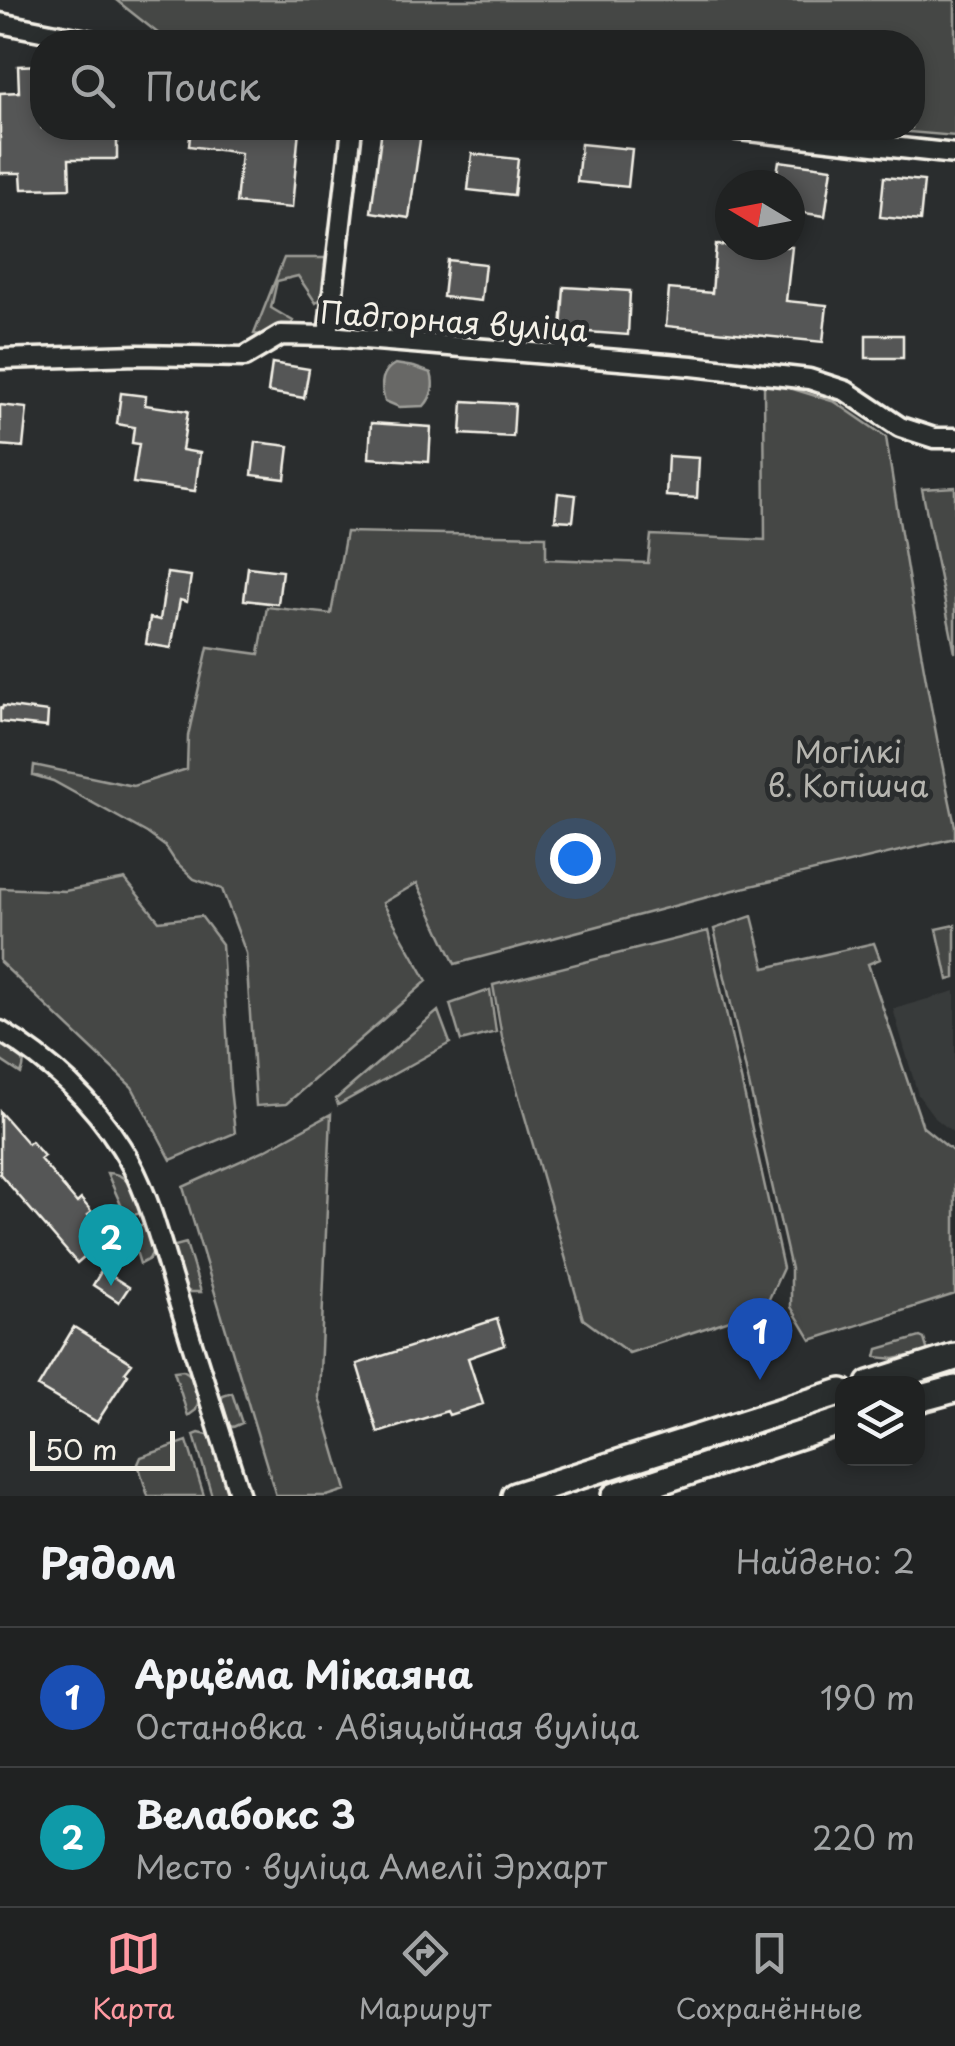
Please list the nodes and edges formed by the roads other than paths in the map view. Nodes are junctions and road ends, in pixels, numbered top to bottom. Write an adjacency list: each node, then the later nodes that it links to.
1 (0, 23): 2 (street)
2 (36, 30)
3 (351, 140): 6 (street)
4 (829, 140): 5 (street)
5 (955, 154)
6 (328, 336): 7 (street, Падгорная вуліца); 8 (street, Падгорная вуліца)
7 (0, 359)
8 (955, 438)
9 (0, 1030): 16 (street)
10 (955, 1357): 11 (main road)
11 (895, 1376)
12 (955, 1389): 14 (main road)
13 (835, 1394): 17 (main road)
14 (925, 1398)
15 (835, 1423): 18 (main road)
16 (240, 1496)
17 (515, 1496)
18 (615, 1496)

